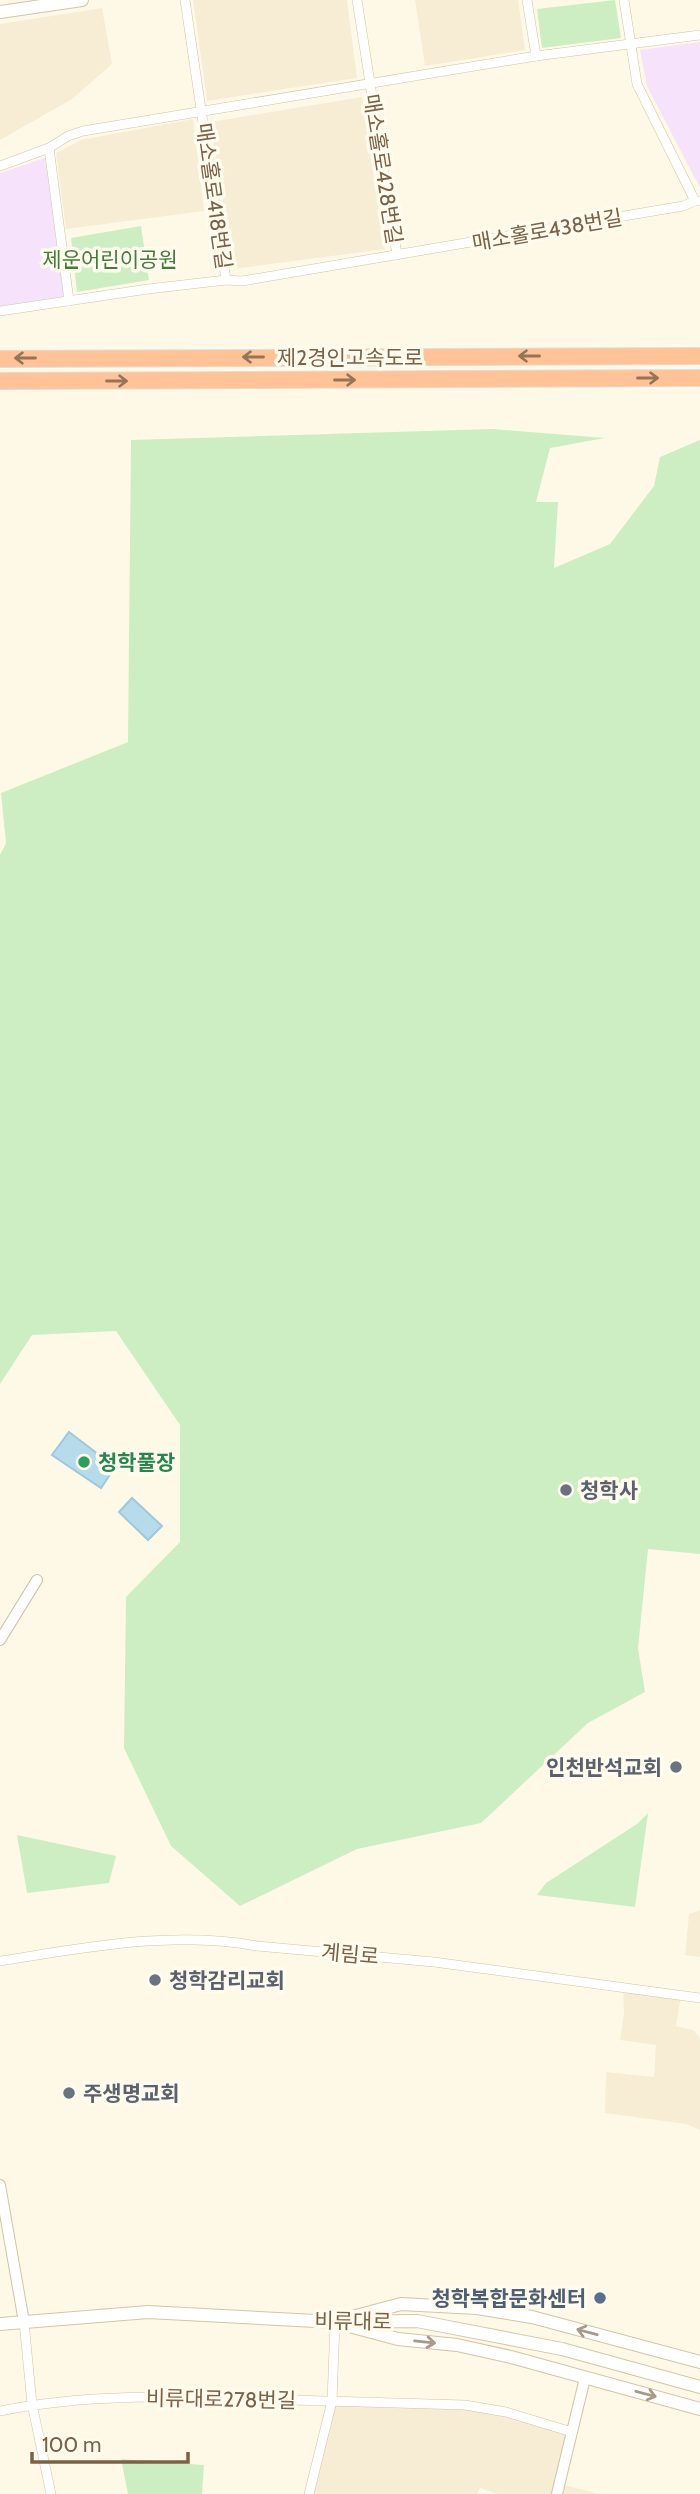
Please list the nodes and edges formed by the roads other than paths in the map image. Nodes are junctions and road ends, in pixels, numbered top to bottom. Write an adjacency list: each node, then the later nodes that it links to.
1 (82, 0): 6 (main road)
2 (185, 0): 11 (street, 매소홀로418번길)
3 (357, 0): 10 (street, 매소홀로428번길)
4 (527, 0): 9 (street)
5 (624, 0): 8 (street)
6 (0, 12)
7 (700, 35): 8 (street, 매소홀로428번길)
8 (631, 44): 9 (street, 매소홀로428번길); 14 (street)
9 (536, 56): 10 (street, 매소홀로428번길)
10 (370, 83): 11 (street); 15 (street, 매소홀로428번길)
11 (201, 111): 12 (street, 매소홀로418번길); 16 (street, 매소홀로418번길)
12 (49, 148): 13 (street, 매소홀로418번길); 17 (street)
13 (0, 166)
14 (698, 201): 15 (street, 매소홀로438번길)
15 (397, 256): 16 (street, 매소홀로438번길)
16 (226, 280): 17 (street, 매소홀로438번길)
17 (69, 301): 18 (street, 매소홀로438번길)
18 (0, 310)
19 (700, 356): 20 (highway, 제2경인고속도로, one-way to 20)
20 (0, 359)
21 (700, 378): 22 (highway, 제2경인고속도로, one-way to 21)
22 (0, 381)
23 (37, 1580): 24 (street)
24 (0, 1640)
25 (0, 1961): 26 (street, 계림로)
26 (700, 1998)
27 (0, 2185): 28 (street)
28 (24, 2322): 29 (main road, 비류대로); 30 (main road, 비류대로); 35 (street)
29 (335, 2322): 31 (main road, one-way to 29); 32 (main road, one-way to 32); 33 (main road, 비류대로); 34 (street)
30 (0, 2324)
31 (700, 2362)
32 (585, 2378): 36 (main road, one-way to 36); 38 (street)
33 (700, 2387)
34 (332, 2401): 35 (street, 비류대로278번길); 38 (street, 비류대로278번길); 40 (street)
35 (32, 2404): 37 (street, 비류대로278번길); 39 (street)
36 (700, 2409)
37 (0, 2411)
38 (572, 2432): 41 (street)
39 (51, 2494)
40 (309, 2494)
41 (557, 2494)

